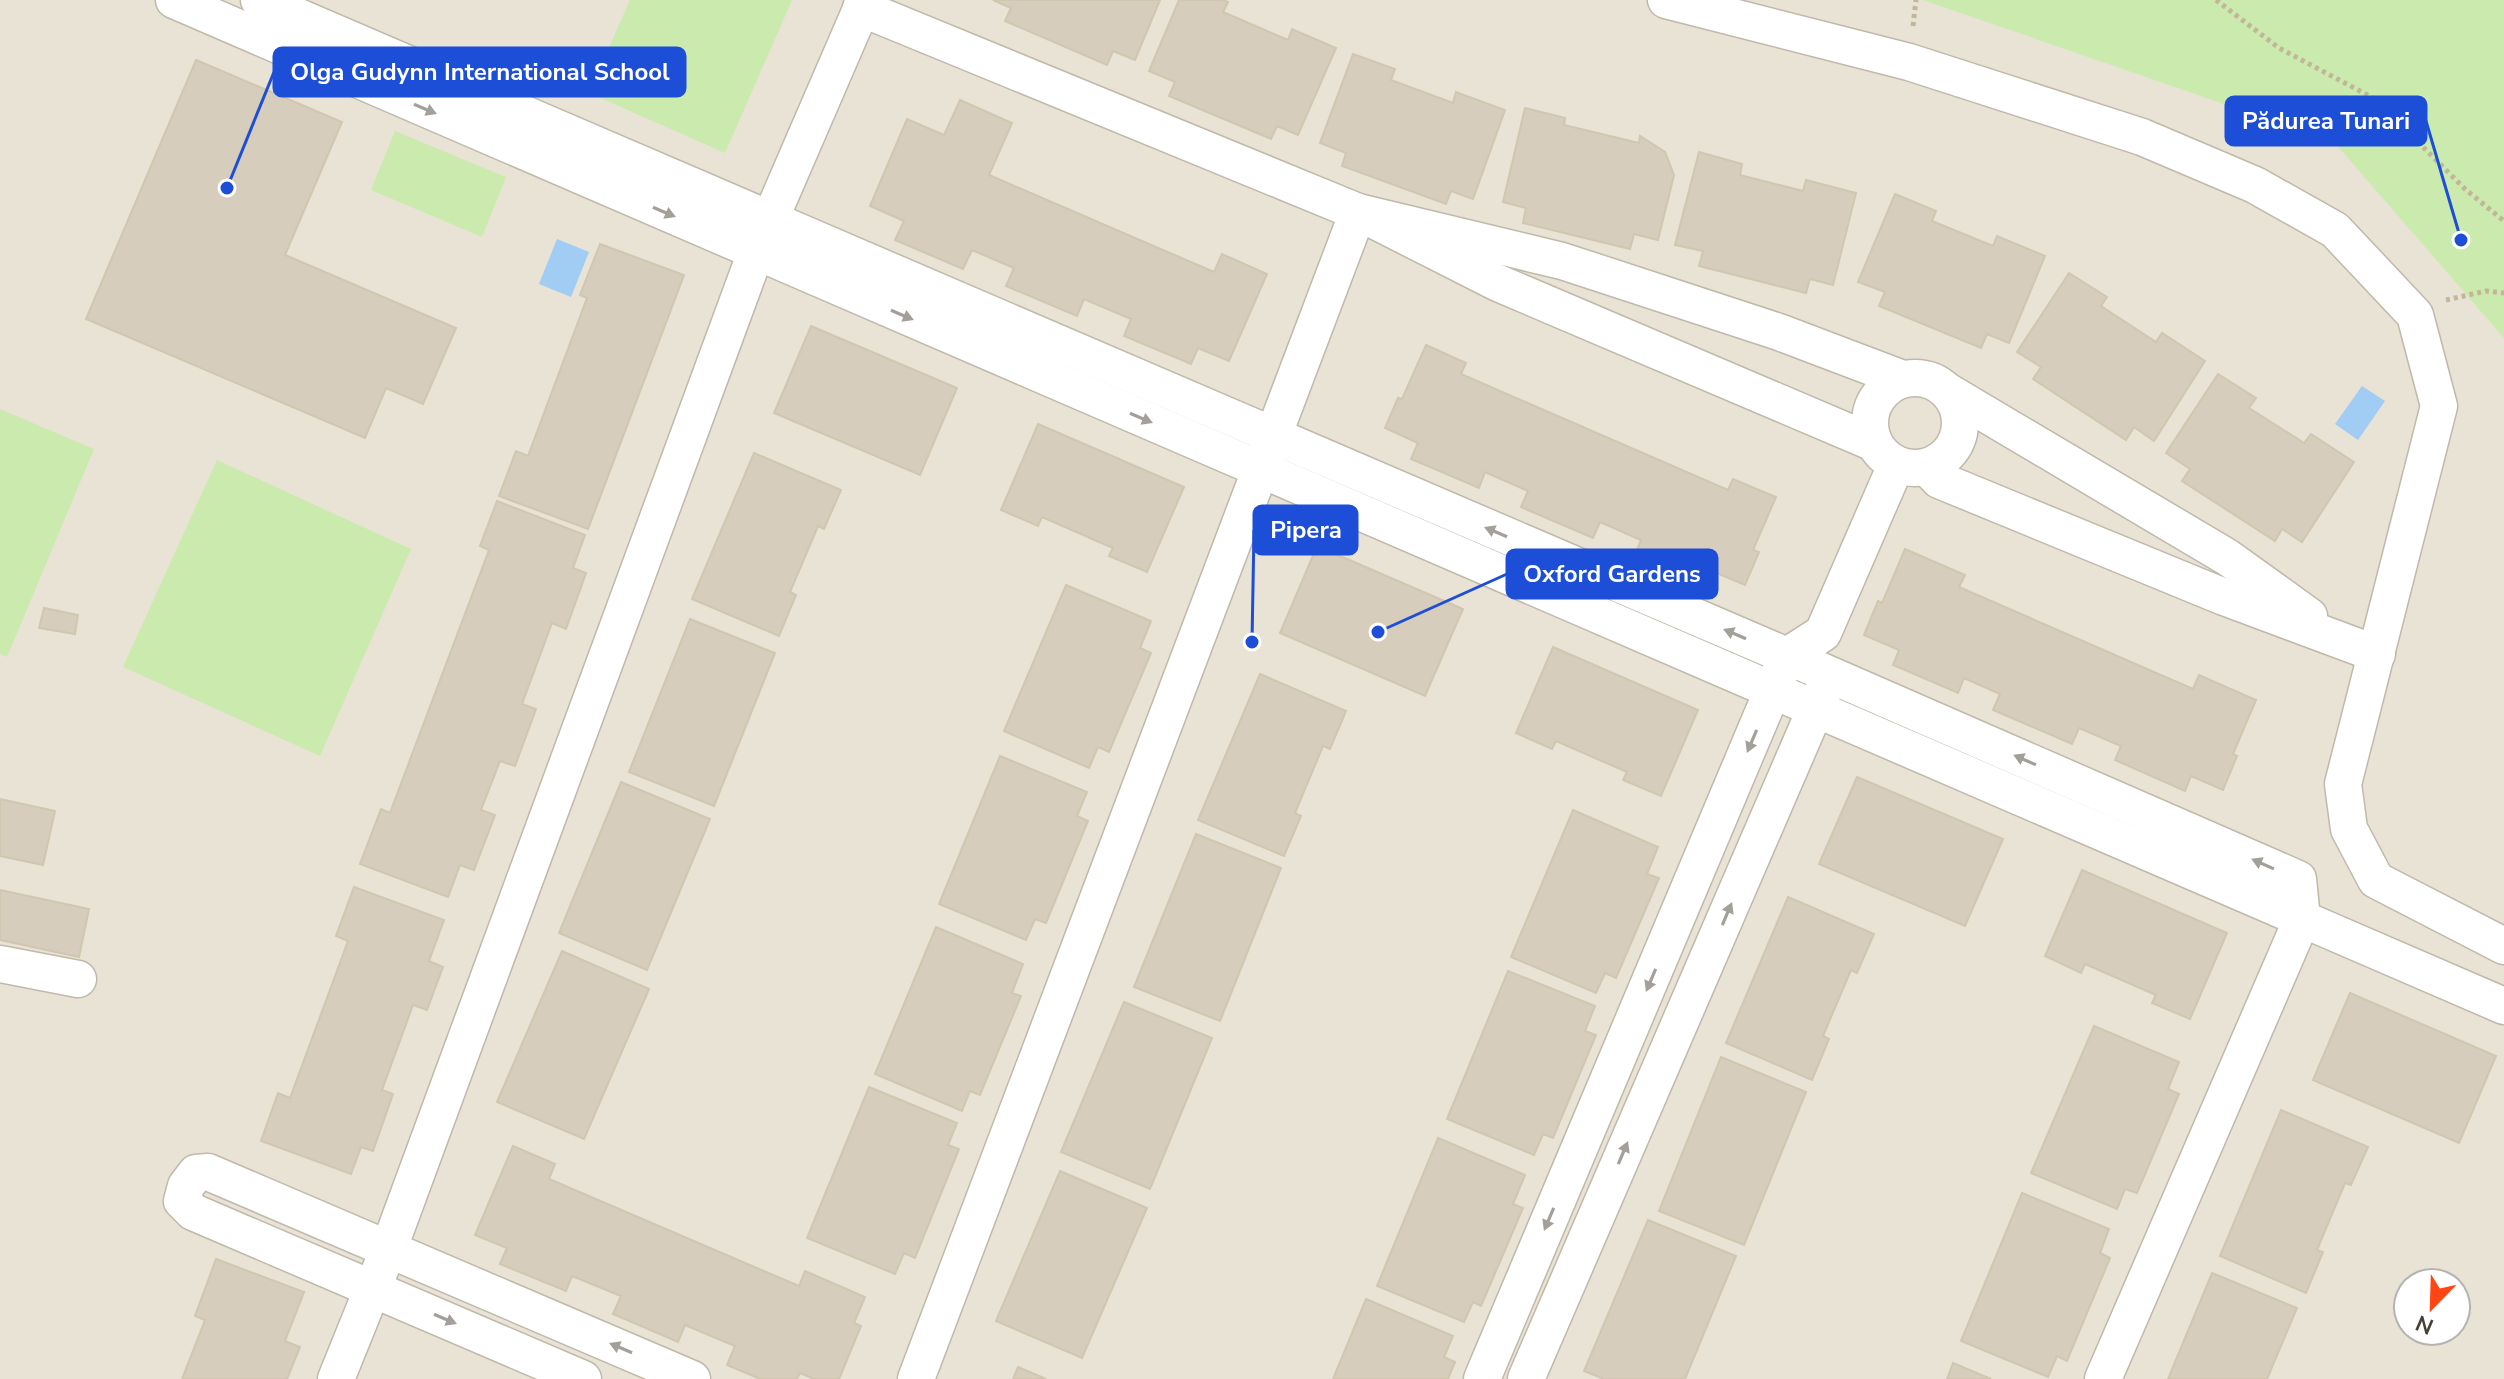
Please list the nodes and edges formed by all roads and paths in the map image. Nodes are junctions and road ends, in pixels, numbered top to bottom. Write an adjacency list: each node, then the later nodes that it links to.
1 (174, 0): 5 (street)
2 (1666, 0): 10 (street)
3 (2216, 0): 7 (path)
4 (863, 4): 6 (street); 8 (street)
5 (255, 11): 8 (street)
6 (1358, 212): 11 (street); 13 (street); 14 (street)
7 (2504, 221)
8 (763, 236): 13 (street); 26 (street)
9 (2504, 293): 10 (path)
10 (2415, 315): 16 (street)
11 (1903, 379): 12 (street); 14 (street)
12 (1947, 391): 14 (street); 16 (street)
13 (1267, 454): 17 (street, one-way to 13); 19 (street); 31 (street)
14 (1899, 458): 15 (street); 16 (street)
15 (1823, 633): 17 (street); 18 (street)
16 (2363, 649): 22 (street)
17 (1787, 656): 18 (street); 19 (street)
18 (1830, 675): 20 (street); 21 (street, one-way to 18)
19 (1773, 692): 20 (street); 32 (street, one-way to 32)
20 (1816, 710): 21 (street); 33 (street, one-way to 20)
21 (2302, 919): 25 (street); 34 (street)
22 (2504, 946)
23 (0, 964): 24 (street)
24 (78, 979)
25 (2504, 1006)
26 (389, 1248): 27 (street); 27 (street); 30 (street, one-way to 26)
27 (373, 1289): 28 (street); 29 (street, one-way to 29)
28 (336, 1379)
29 (583, 1379)
30 (692, 1379)
31 (916, 1379)
32 (1482, 1379)
33 (1526, 1379)
34 (2103, 1379)

